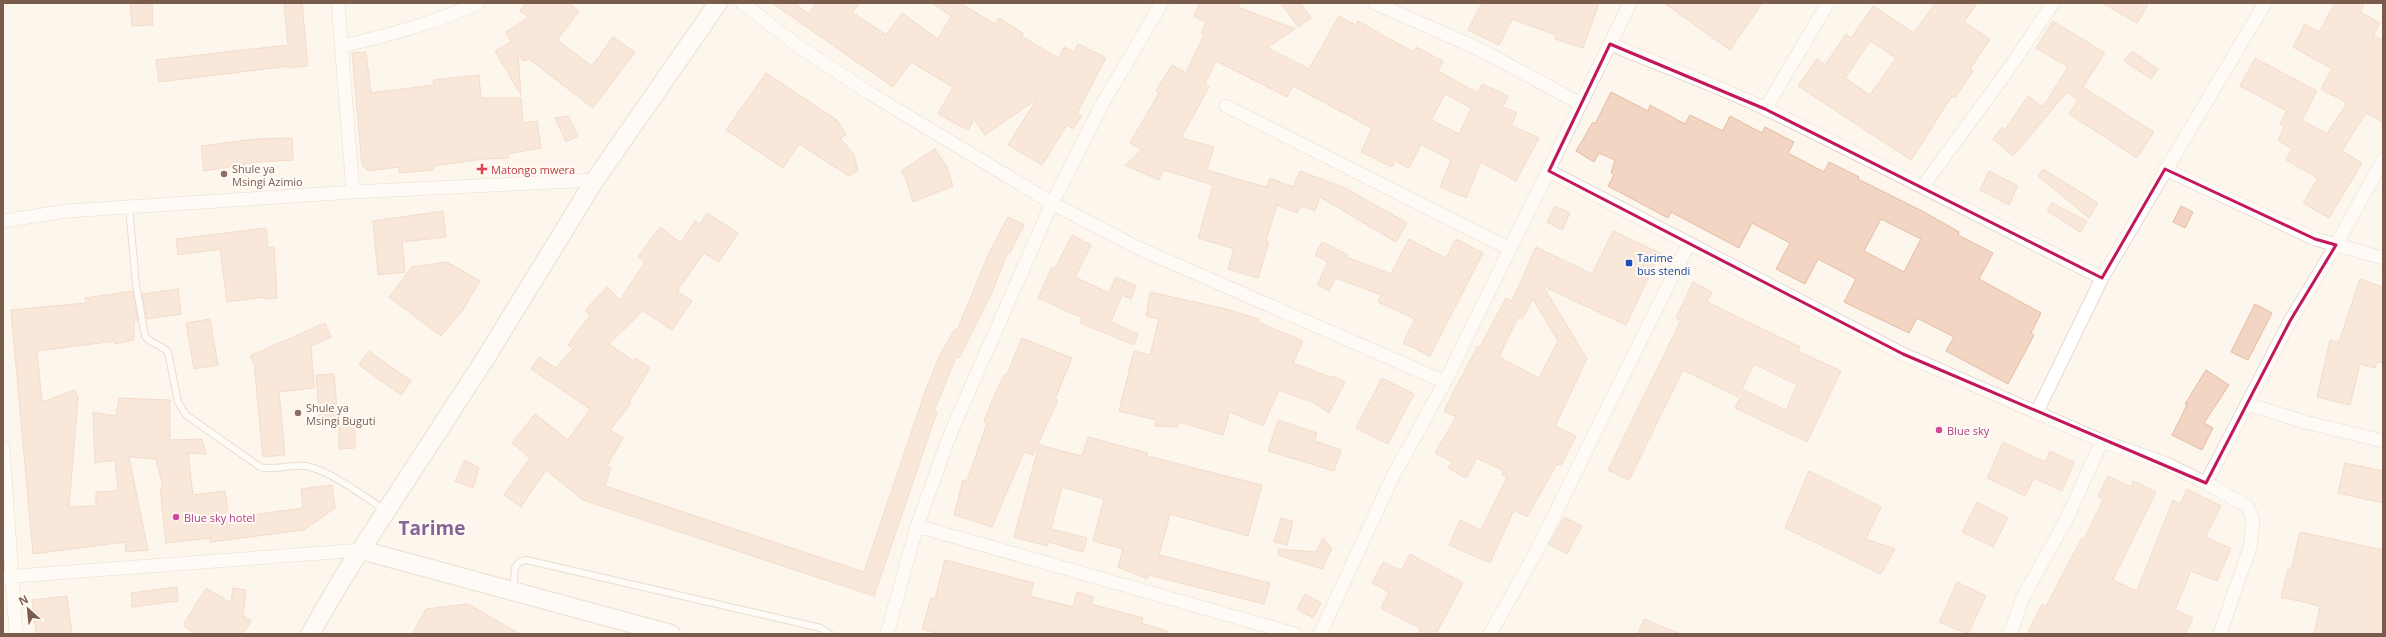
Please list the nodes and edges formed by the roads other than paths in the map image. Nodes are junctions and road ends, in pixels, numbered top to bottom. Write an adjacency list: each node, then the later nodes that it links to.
1 (338, 3): 12 (street)
2 (478, 3): 12 (street)
3 (718, 3): 19 (main road)
4 (742, 3): 22 (street)
5 (1162, 3): 22 (street)
6 (1375, 3): 13 (street)
7 (1630, 3): 11 (street)
8 (1828, 3): 15 (street)
9 (2053, 3): 20 (street)
10 (2265, 3): 17 (street)
11 (1610, 44): 13 (street); 15 (street)
12 (342, 46): 21 (street)
13 (1581, 104): 18 (street)
14 (1226, 106): 27 (street)
15 (1765, 109): 20 (street)
16 (2383, 160): 26 (street)
17 (2165, 170): 26 (street); 29 (street)
18 (1549, 172): 25 (street); 27 (street)
19 (595, 180): 21 (street); 37 (main road)
20 (1923, 186): 29 (street)
21 (353, 192): 23 (street)
22 (1052, 204): 30 (street); 38 (street)
23 (128, 207): 24 (street); 37 (lane)
24 (3, 221)
25 (1689, 243): 32 (street); 49 (street)
26 (2336, 245): 28 (street); 31 (street)
27 (1510, 249): 30 (street)
28 (2383, 258)
29 (2102, 278): 32 (street)
30 (1445, 382): 48 (street)
31 (2247, 404): 34 (street); 36 (street)
32 (2037, 412): 33 (street)
33 (2102, 441): 36 (street); 50 (street)
34 (2383, 441)
35 (3, 449): 40 (street)
36 (2206, 483): 51 (street)
37 (387, 511): 39 (main road)
38 (917, 526): 46 (street); 47 (street)
39 (361, 550): 40 (street); 41 (main road); 43 (main road)
40 (8, 576): 42 (street)
41 (513, 590): 44 (main road); 45 (lane)
42 (16, 634)
43 (310, 634)
44 (671, 634)
45 (830, 634)
46 (887, 634)
47 (1295, 634)
48 (1320, 634)
49 (1490, 634)
50 (2010, 634)
51 (2220, 634)

